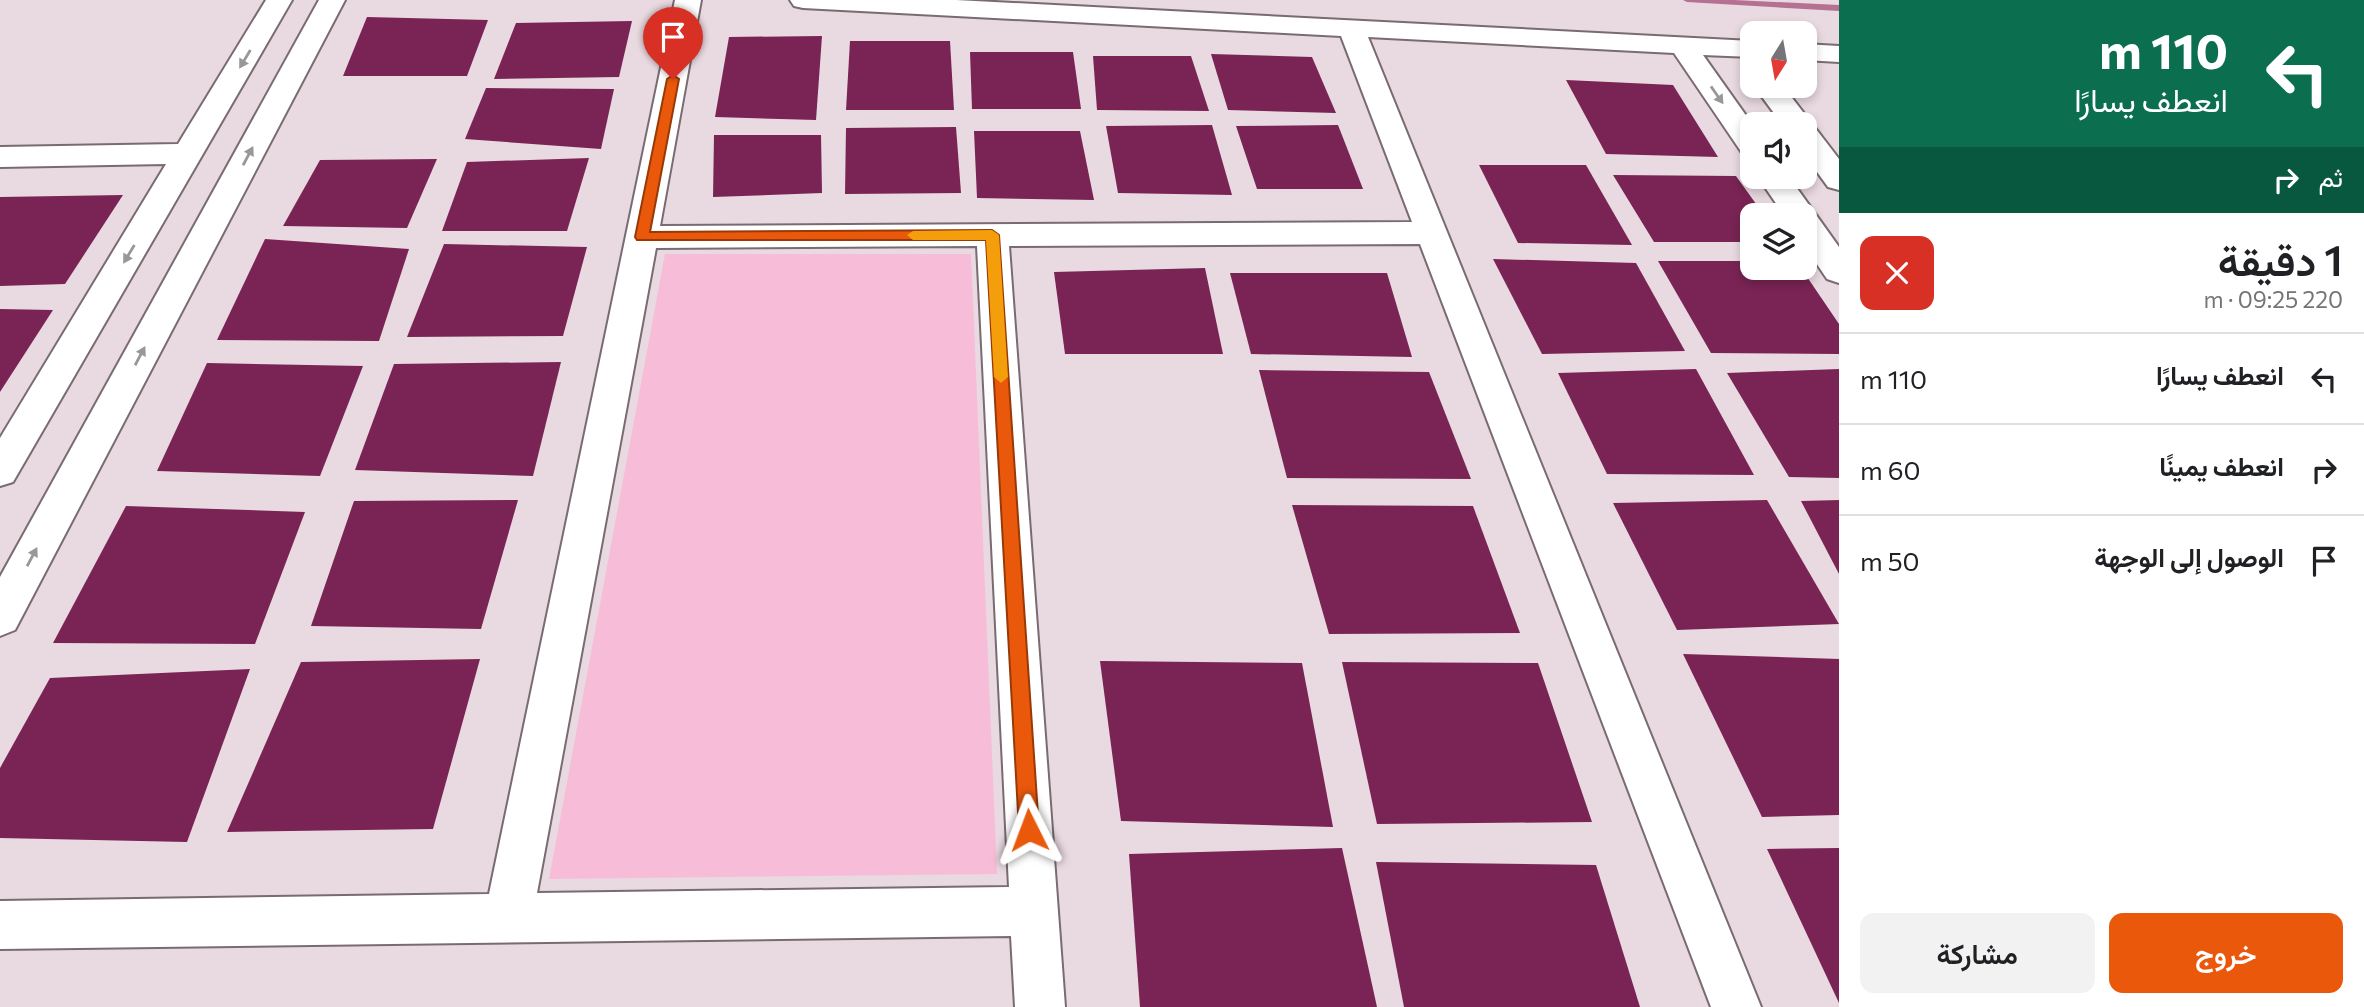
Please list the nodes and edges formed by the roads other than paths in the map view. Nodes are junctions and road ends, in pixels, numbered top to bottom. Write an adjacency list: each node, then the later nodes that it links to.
1 (279, 0): 14 (street, one-way to 14)
2 (332, 0): 23 (street, one-way to 2)
3 (688, 0): 19 (street)
4 (803, 0): 5 (street)
5 (1351, 28): 6 (street); 17 (street)
6 (1682, 45): 7 (street); 12 (street, one-way to 12)
7 (1740, 53)
8 (1817, 53): 9 (street)
9 (1839, 54)
10 (1777, 98): 11 (street)
11 (1788, 112)
12 (1740, 129)
13 (1817, 150): 16 (street)
14 (188, 154): 15 (street); 22 (street, one-way to 22)
15 (0, 157)
16 (1839, 180)
17 (1432, 233): 18 (street); 28 (street)
18 (992, 235): 19 (street); 24 (street)
19 (642, 237): 25 (street)
20 (1817, 240): 21 (street)
21 (1839, 271)
22 (4, 460)
23 (0, 617)
24 (1034, 911): 25 (street); 27 (street)
25 (509, 920): 26 (street)
26 (0, 925)
27 (1040, 1007)
28 (1736, 1007)

